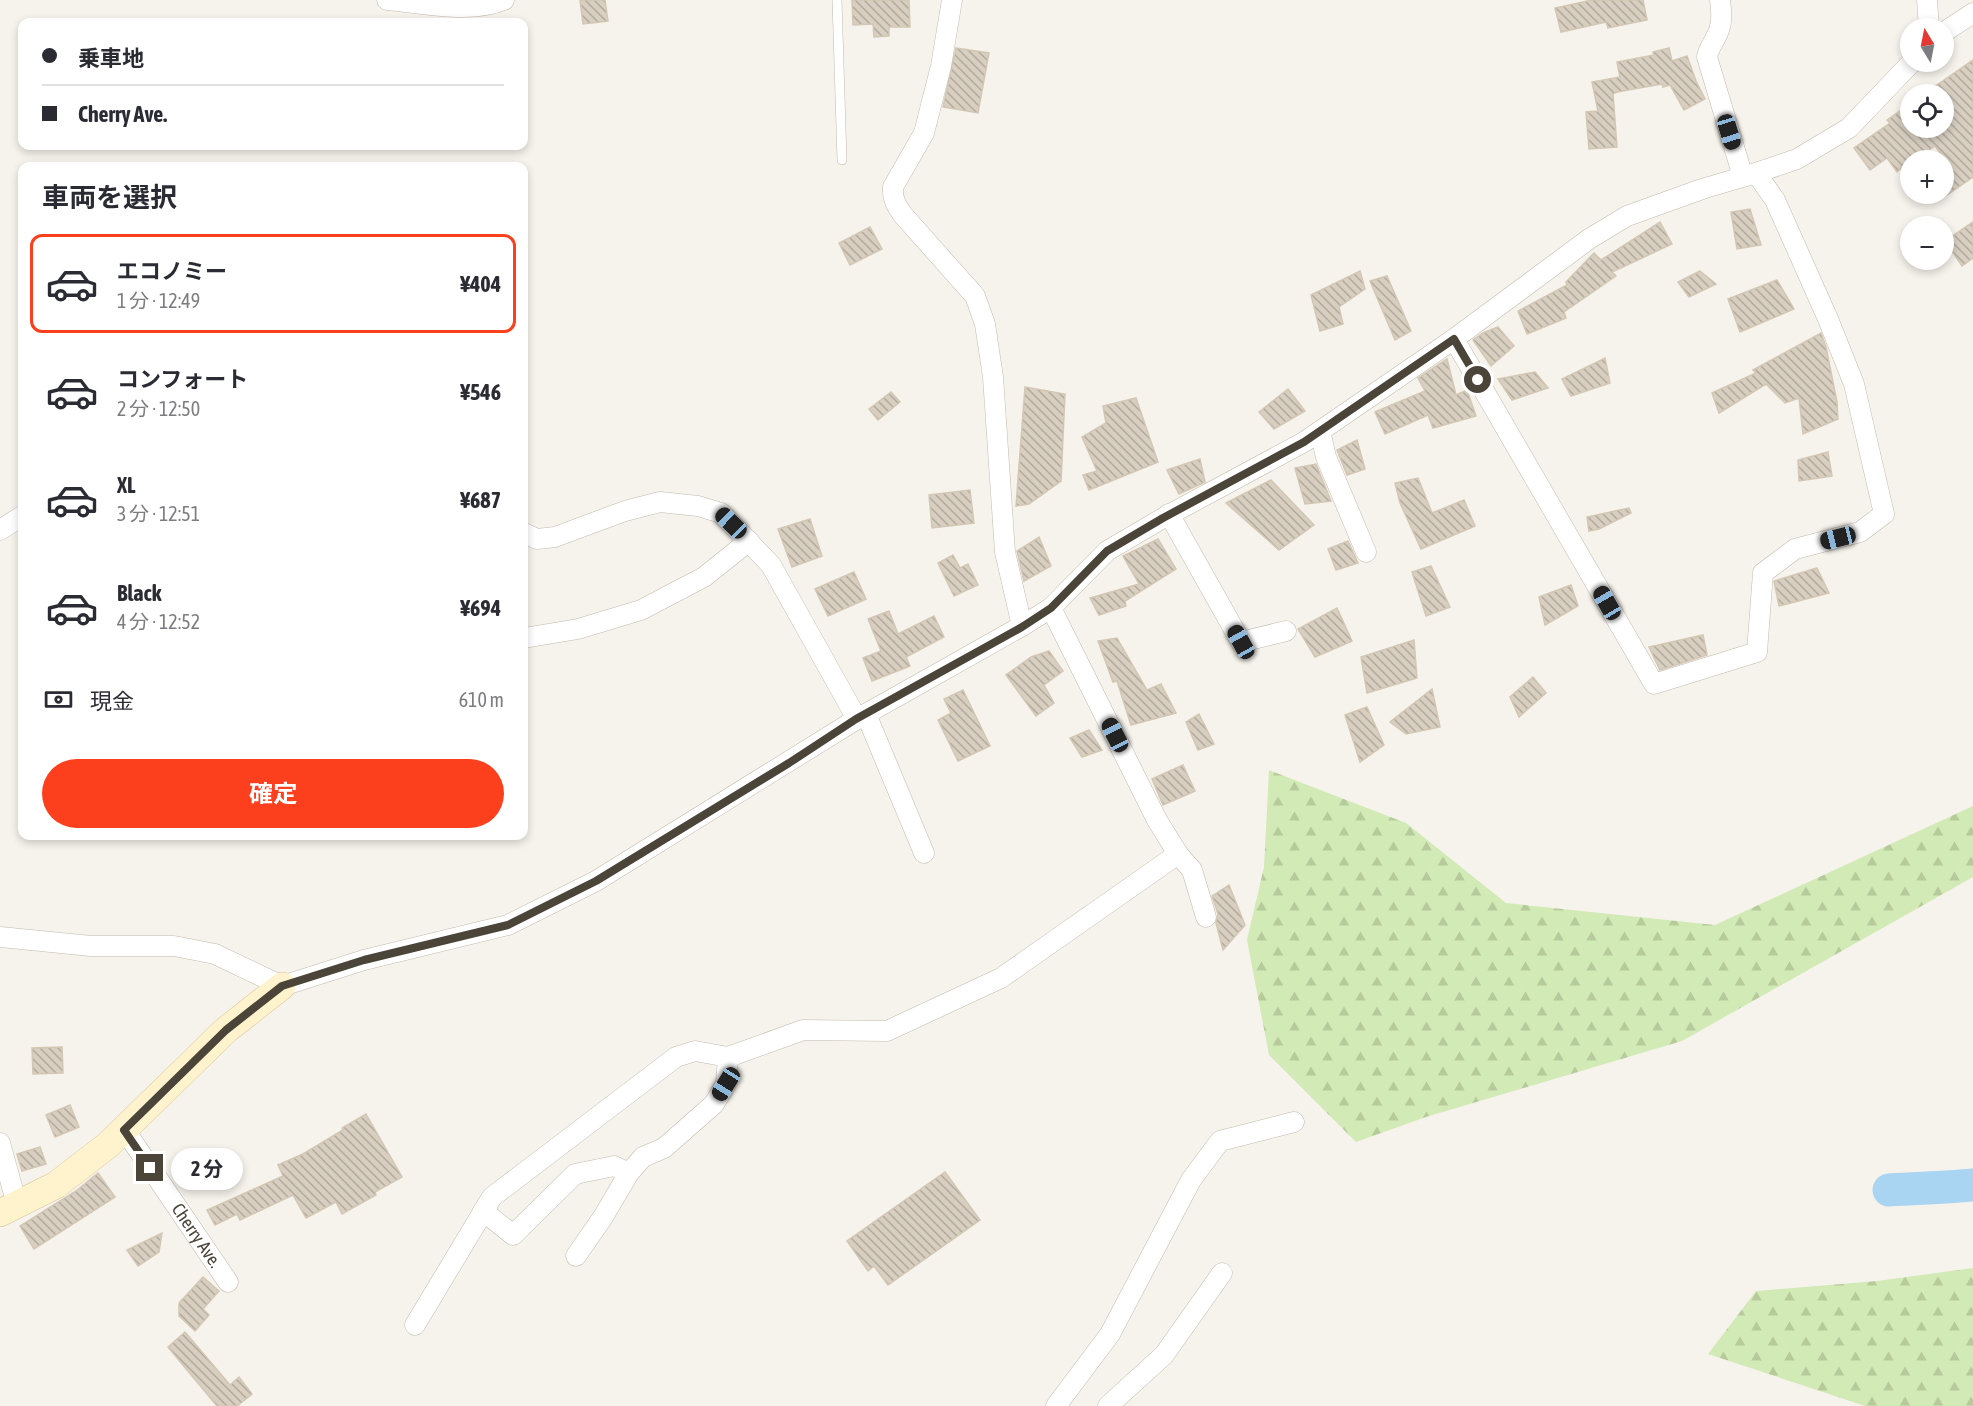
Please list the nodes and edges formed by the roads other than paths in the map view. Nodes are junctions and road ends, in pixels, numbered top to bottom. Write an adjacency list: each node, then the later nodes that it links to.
1 (387, 0): 2 (street)
2 (504, 0)
3 (837, 0): 11 (lane)
4 (952, 0): 22 (street)
5 (1720, 0): 12 (street)
6 (1927, 0): 8 (street)
7 (1973, 13): 9 (street)
8 (1928, 18)
9 (1954, 25)
10 (1902, 72): 12 (street)
11 (842, 160)
12 (1749, 175): 13 (street); 13 (street)
13 (1454, 339): 14 (street)
14 (1320, 431): 15 (street); 20 (street)
15 (1170, 514): 21 (street); 23 (street)
16 (18, 519): 17 (street)
17 (0, 530)
18 (528, 535): 19 (street)
19 (749, 541): 24 (street); 25 (street)
20 (1366, 552)
21 (1051, 608): 22 (street); 27 (street)
22 (1022, 627): 25 (street)
23 (1286, 631)
24 (528, 637)
25 (861, 716): 26 (street); 30 (street)
26 (924, 853)
27 (1178, 854): 28 (street); 31 (street)
28 (1206, 917)
29 (0, 937): 30 (street)
30 (282, 986): 33 (street)
31 (728, 1057): 35 (street); 37 (street)
32 (1294, 1122): 42 (street)
33 (124, 1130): 36 (street); 40 (street, Cherry Ave.)
34 (0, 1143): 36 (street)
35 (629, 1173): 37 (street); 38 (street)
36 (8, 1209)
37 (483, 1211): 41 (street)
38 (576, 1256)
39 (1222, 1273): 43 (street)
40 (228, 1282)
41 (415, 1325)
42 (1056, 1406)
43 (1108, 1406)

